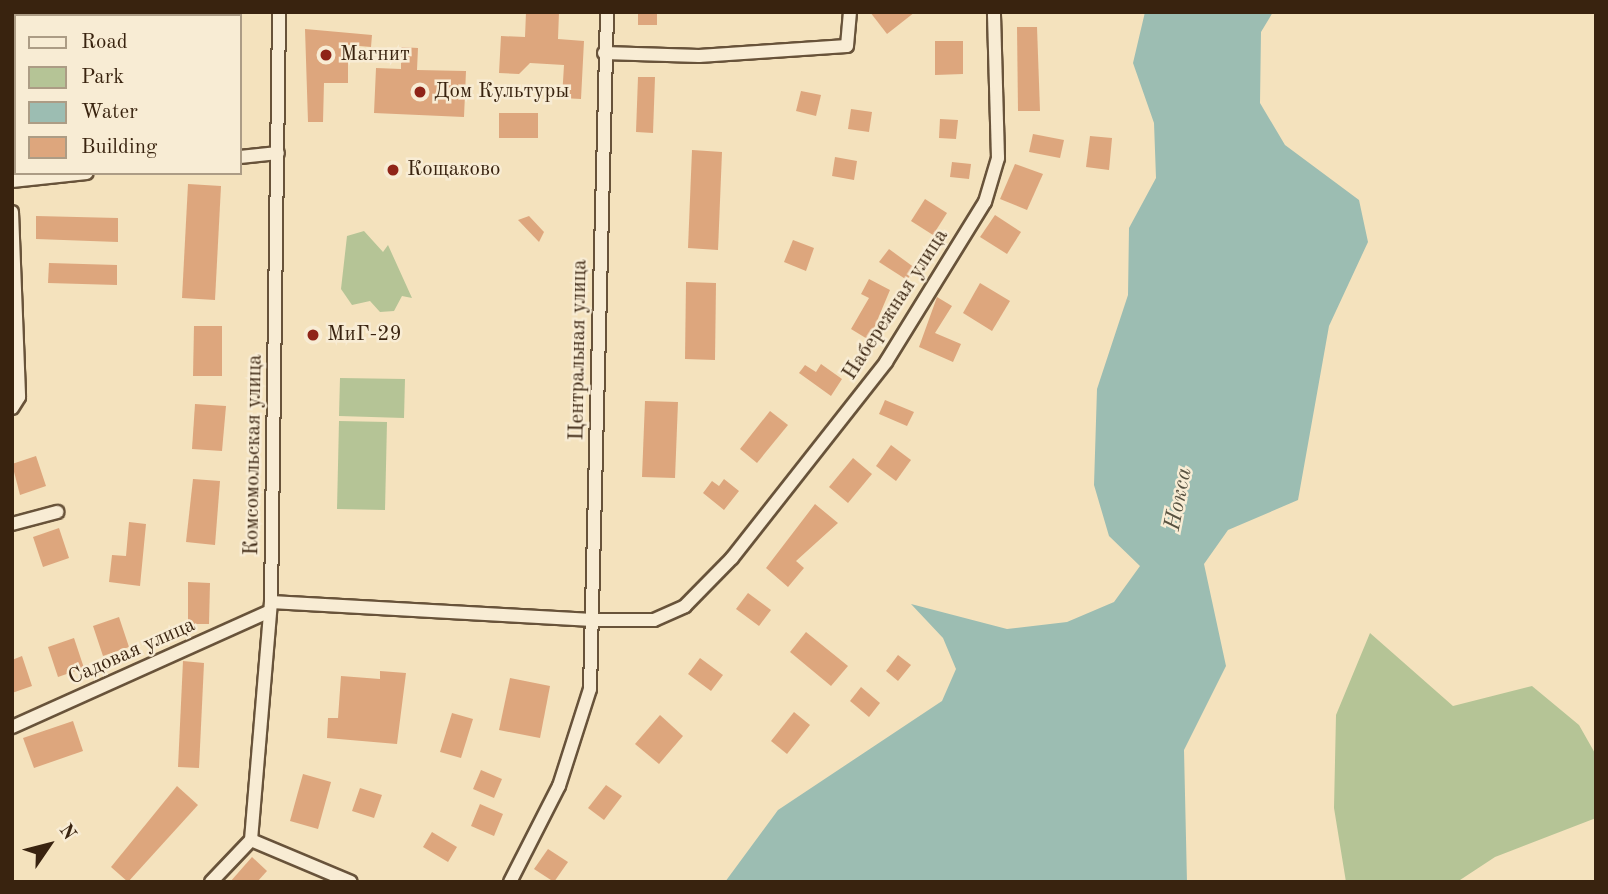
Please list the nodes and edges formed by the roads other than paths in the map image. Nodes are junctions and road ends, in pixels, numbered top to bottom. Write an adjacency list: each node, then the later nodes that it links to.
1 (279, 12): 6 (street, Комсомольская улица)
2 (607, 12): 5 (street, Центральная улица)
3 (850, 12): 5 (street)
4 (994, 12): 15 (street, Набережная улица)
5 (604, 53): 15 (street, Центральная улица)
6 (278, 153): 7 (street); 14 (street, Комсомольская улица)
7 (242, 157)
8 (69, 175): 9 (street)
9 (12, 181)
10 (12, 212): 11 (street)
11 (12, 408)
12 (57, 512): 13 (street)
13 (13, 520)
14 (269, 607): 15 (street); 16 (street, Садовая улица); 17 (street, Комсомольская улица)
15 (592, 620): 20 (street, Центральная улица)
16 (12, 727)
17 (251, 840): 18 (street); 19 (street)
18 (211, 882)
19 (351, 882)
20 (510, 882)

